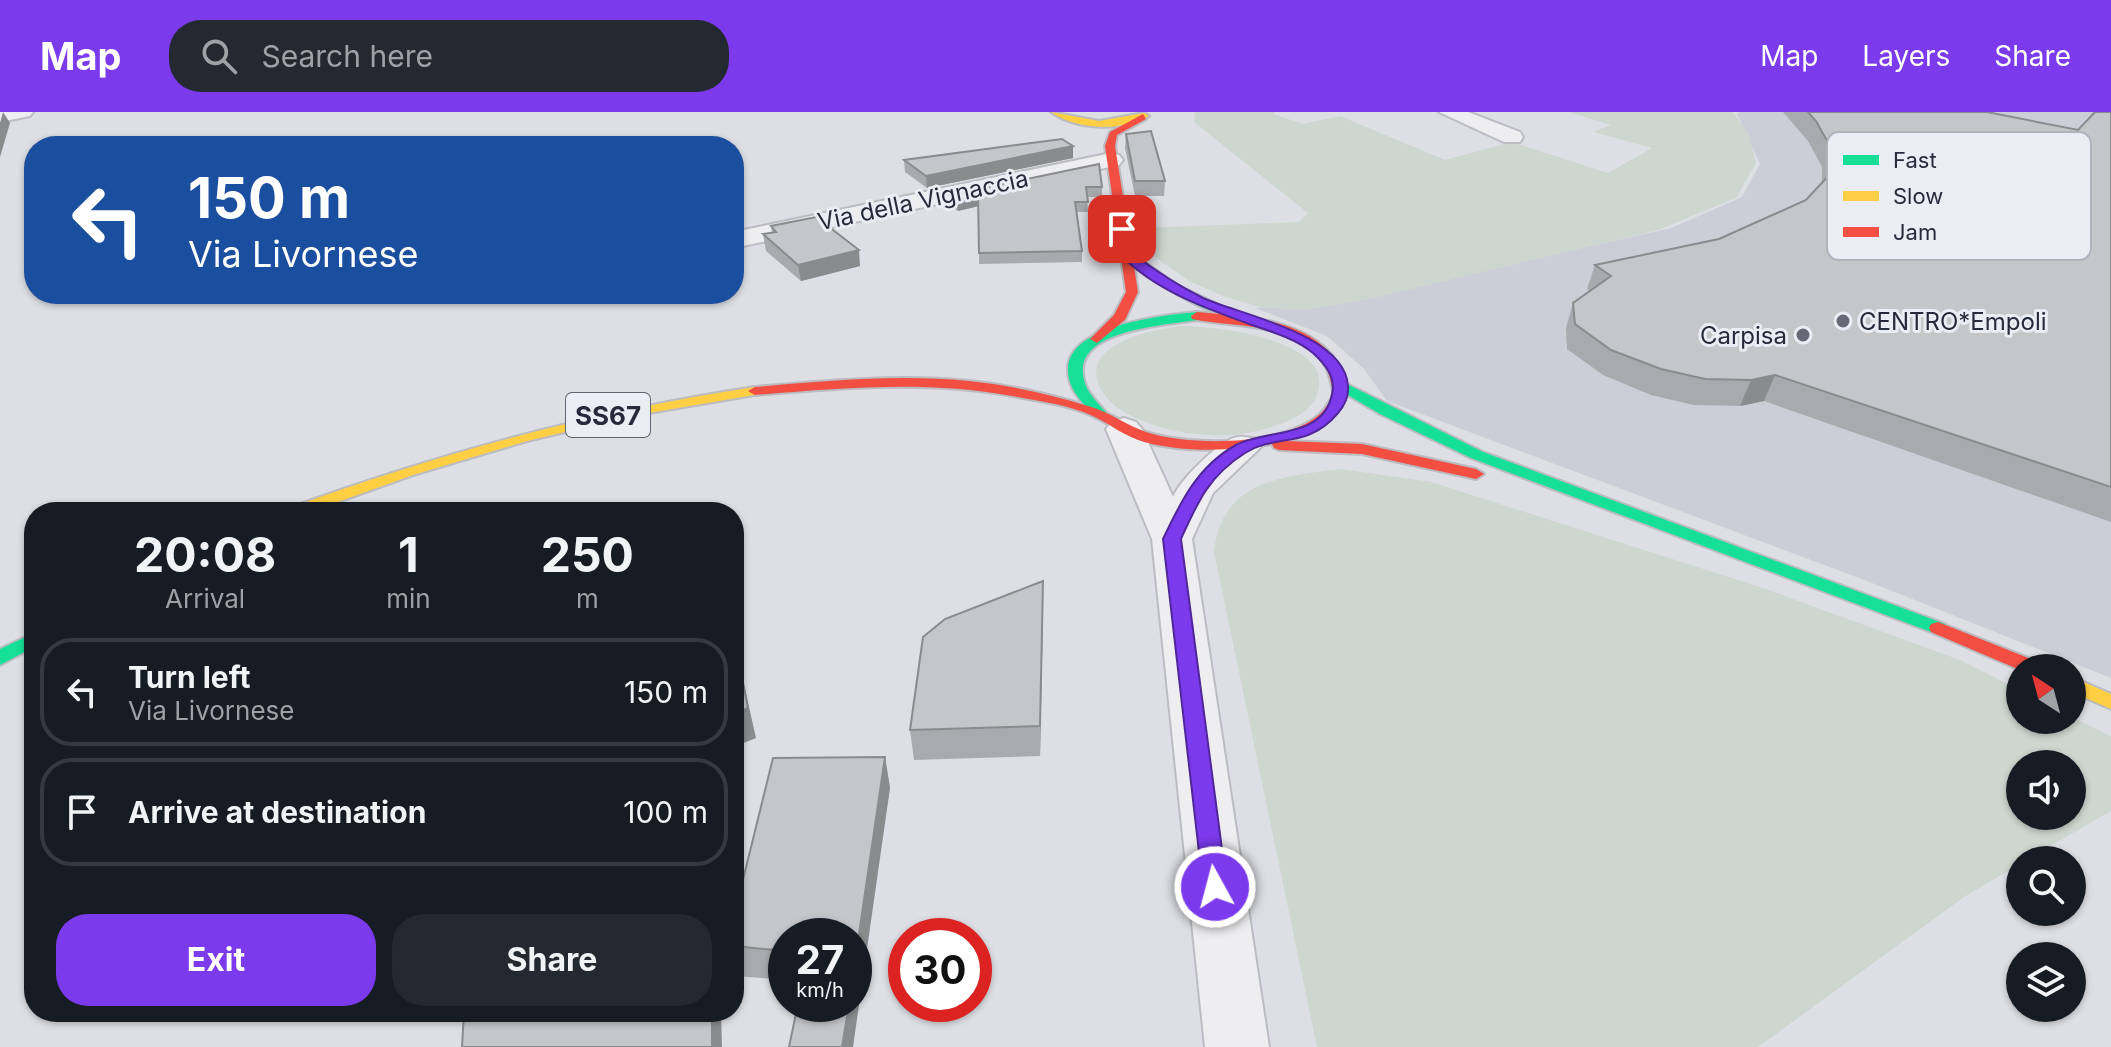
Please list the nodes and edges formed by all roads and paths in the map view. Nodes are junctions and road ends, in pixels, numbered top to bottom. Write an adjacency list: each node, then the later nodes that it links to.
1 (23, 112): 4 (street)
2 (1449, 112): 6 (street)
3 (1148, 114): 5 (main road); 7 (main road)
4 (0, 116)
5 (1063, 116): 7 (main road)
6 (1512, 137)
7 (1110, 153): 8 (street, Via della Vignaccia); 9 (main road)
8 (744, 238)
9 (1126, 254): 10 (main road); 11 (main road)
10 (1257, 324): 11 (main road); 15 (main road)
11 (1089, 346): 12 (main road); 16 (main road)
12 (1055, 357)
13 (996, 369): 14 (main road, SS67)
14 (933, 380): 16 (main road, SS67); 18 (main road, SS67)
15 (1341, 385): 17 (main road, SS67); 19 (main road)
16 (1110, 421): 17 (main road, SS67); 20 (street)
17 (1252, 446): 19 (main road); 20 (street, SS67)
18 (323, 502)
19 (1637, 515): 22 (main road)
20 (1172, 539): 26 (street)
21 (24, 645): 23 (main road)
22 (2006, 656)
23 (0, 658)
24 (2086, 690): 25 (main road)
25 (2111, 702)
26 (1237, 1047)

